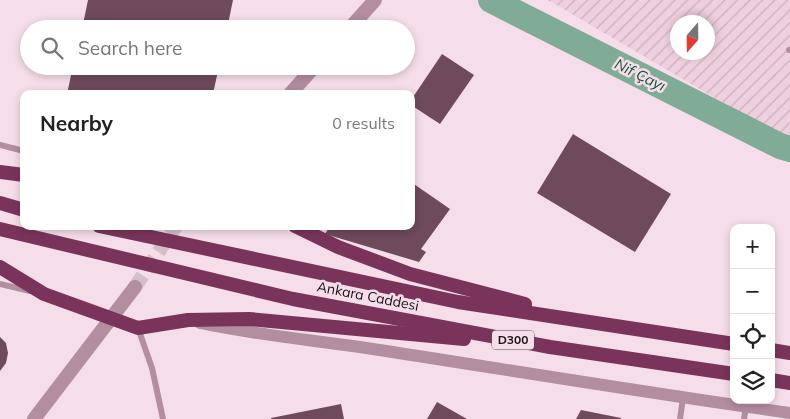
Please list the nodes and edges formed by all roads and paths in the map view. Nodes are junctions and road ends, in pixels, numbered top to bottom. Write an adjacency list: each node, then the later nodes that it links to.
1 (375, 0): 2 (street)
2 (357, 20)
3 (307, 75): 4 (street)
4 (294, 90)
5 (0, 144): 6 (lane)
6 (20, 150)
7 (0, 172): 8 (highway)
8 (20, 174)
9 (0, 203): 10 (highway)
10 (20, 209)
11 (0, 229): 23 (highway, Ankara Caddesi / D300)
12 (118, 230): 21 (highway, Ankara Caddesi / D300)
13 (303, 230): 21 (highway)
14 (0, 266): 17 (highway)
15 (0, 284): 17 (lane)
16 (134, 287): 18 (street)
17 (44, 294): 18 (highway)
18 (112, 318): 20 (highway); 32 (street)
19 (188, 320): 20 (highway); 23 (highway); 29 (street)
20 (138, 328): 33 (lane)
21 (623, 328): 22 (highway, Ankara Caddesi / D300)
22 (730, 343)
23 (550, 347): 26 (highway, Ankara Caddesi / D300)
24 (775, 351): 25 (highway)
25 (790, 353)
26 (730, 373)
27 (775, 381): 28 (highway)
28 (790, 383)
29 (683, 398): 30 (street); 34 (lane)
30 (745, 413): 31 (street)
31 (790, 413)
32 (34, 419)
33 (163, 419)
34 (680, 419)

